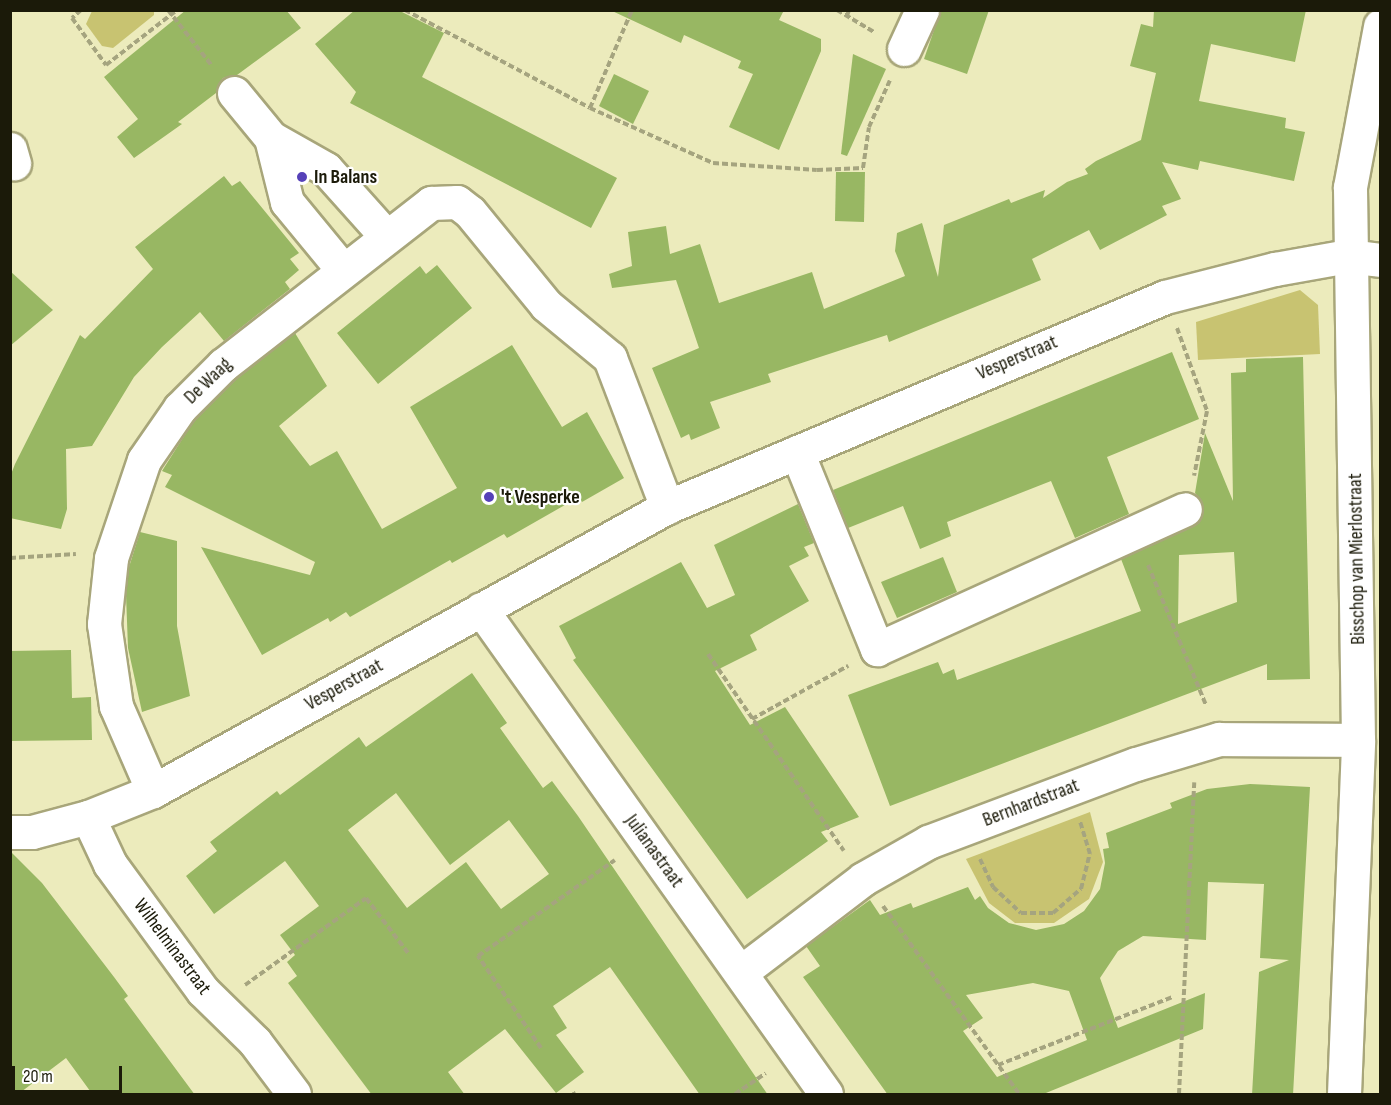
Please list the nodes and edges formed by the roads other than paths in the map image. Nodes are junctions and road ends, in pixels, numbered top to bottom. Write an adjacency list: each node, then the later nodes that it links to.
1 (922, 10): 3 (street)
2 (1380, 26): 7 (street, Bisschop van Mierlostraat)
3 (904, 50)
4 (234, 93): 5 (street)
5 (271, 138): 6 (street); 9 (street)
6 (386, 236): 9 (street, De Waag); 11 (street, De Waag)
7 (1348, 256): 8 (street, Vesperstraat); 10 (street, Vesperstraat); 14 (street, Bisschop van Mierlostraat)
8 (1380, 260)
9 (343, 270): 15 (street, De Waag)
10 (797, 452): 11 (street, Vesperstraat); 12 (street)
11 (667, 507): 13 (street, Vesperstraat)
12 (1185, 509)
13 (481, 609): 15 (street, Vesperstraat); 19 (street, Julianastraat)
14 (1358, 740): 16 (street, Bisschop van Mierlostraat); 19 (street, Bernhardstraat)
15 (153, 791): 17 (street, Vesperstraat)
16 (1369, 800): 22 (street, Bisschop van Mierlostraat)
17 (88, 817): 18 (street, Vesperstraat); 20 (street, Wilhelminastraat)
18 (10, 832)
19 (741, 972): 21 (street, Julianastraat)
20 (294, 1095)
21 (826, 1095)
22 (1344, 1095)

